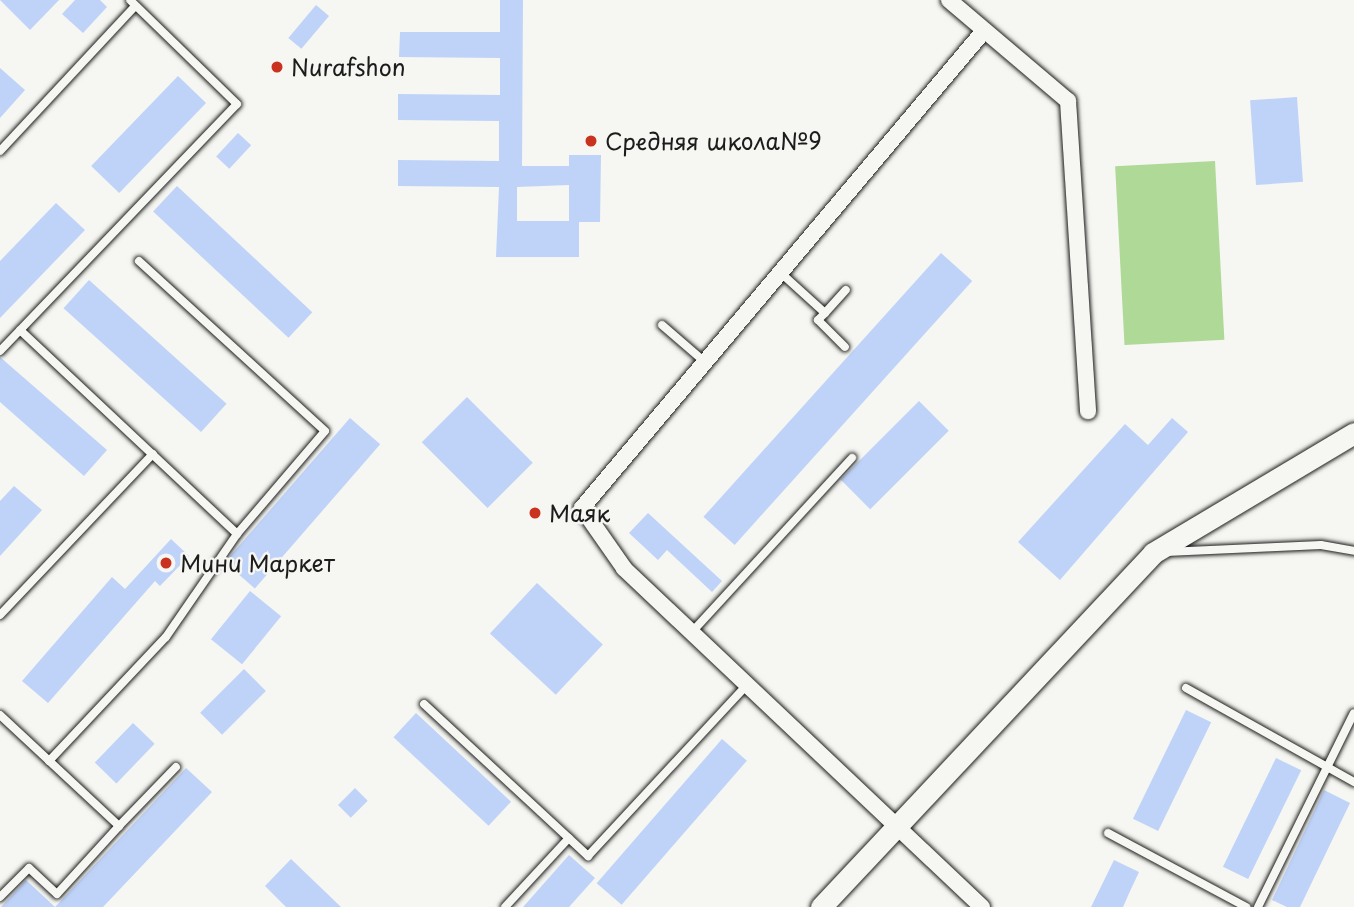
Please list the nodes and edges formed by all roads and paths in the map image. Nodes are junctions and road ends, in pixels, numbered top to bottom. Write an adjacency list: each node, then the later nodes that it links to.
1 (949, 0): 3 (street)
2 (132, 3): 4 (lane); 10 (lane)
3 (984, 32): 6 (street); 14 (street)
4 (0, 151)
5 (139, 261): 18 (lane)
6 (782, 274): 8 (lane); 13 (street)
7 (846, 290): 8 (lane)
8 (825, 313): 11 (lane)
9 (662, 325): 13 (lane)
10 (20, 330): 12 (lane); 16 (lane)
11 (845, 347)
12 (0, 351)
13 (706, 363): 22 (street)
14 (1088, 411)
15 (1354, 433): 20 (street)
16 (153, 454): 18 (lane); 21 (lane)
17 (852, 458): 22 (lane)
18 (237, 534): 28 (lane)
19 (1354, 551): 20 (lane)
20 (1153, 553): 33 (street)
21 (0, 615)
22 (691, 633): 23 (street)
23 (746, 686): 33 (street); 35 (lane)
24 (1186, 688): 30 (lane)
25 (424, 704): 35 (lane)
26 (1354, 713): 30 (lane)
27 (0, 715): 28 (lane)
28 (49, 761): 32 (lane)
29 (176, 767): 32 (lane)
30 (1326, 769): 31 (lane); 41 (lane)
31 (1354, 782)
32 (120, 826): 36 (lane)
33 (893, 829): 38 (street); 39 (street)
34 (1108, 833): 40 (lane)
35 (569, 838): 37 (lane)
36 (0, 897)
37 (505, 907)
38 (821, 907)
39 (982, 907)
40 (1246, 907)
41 (1258, 907)

